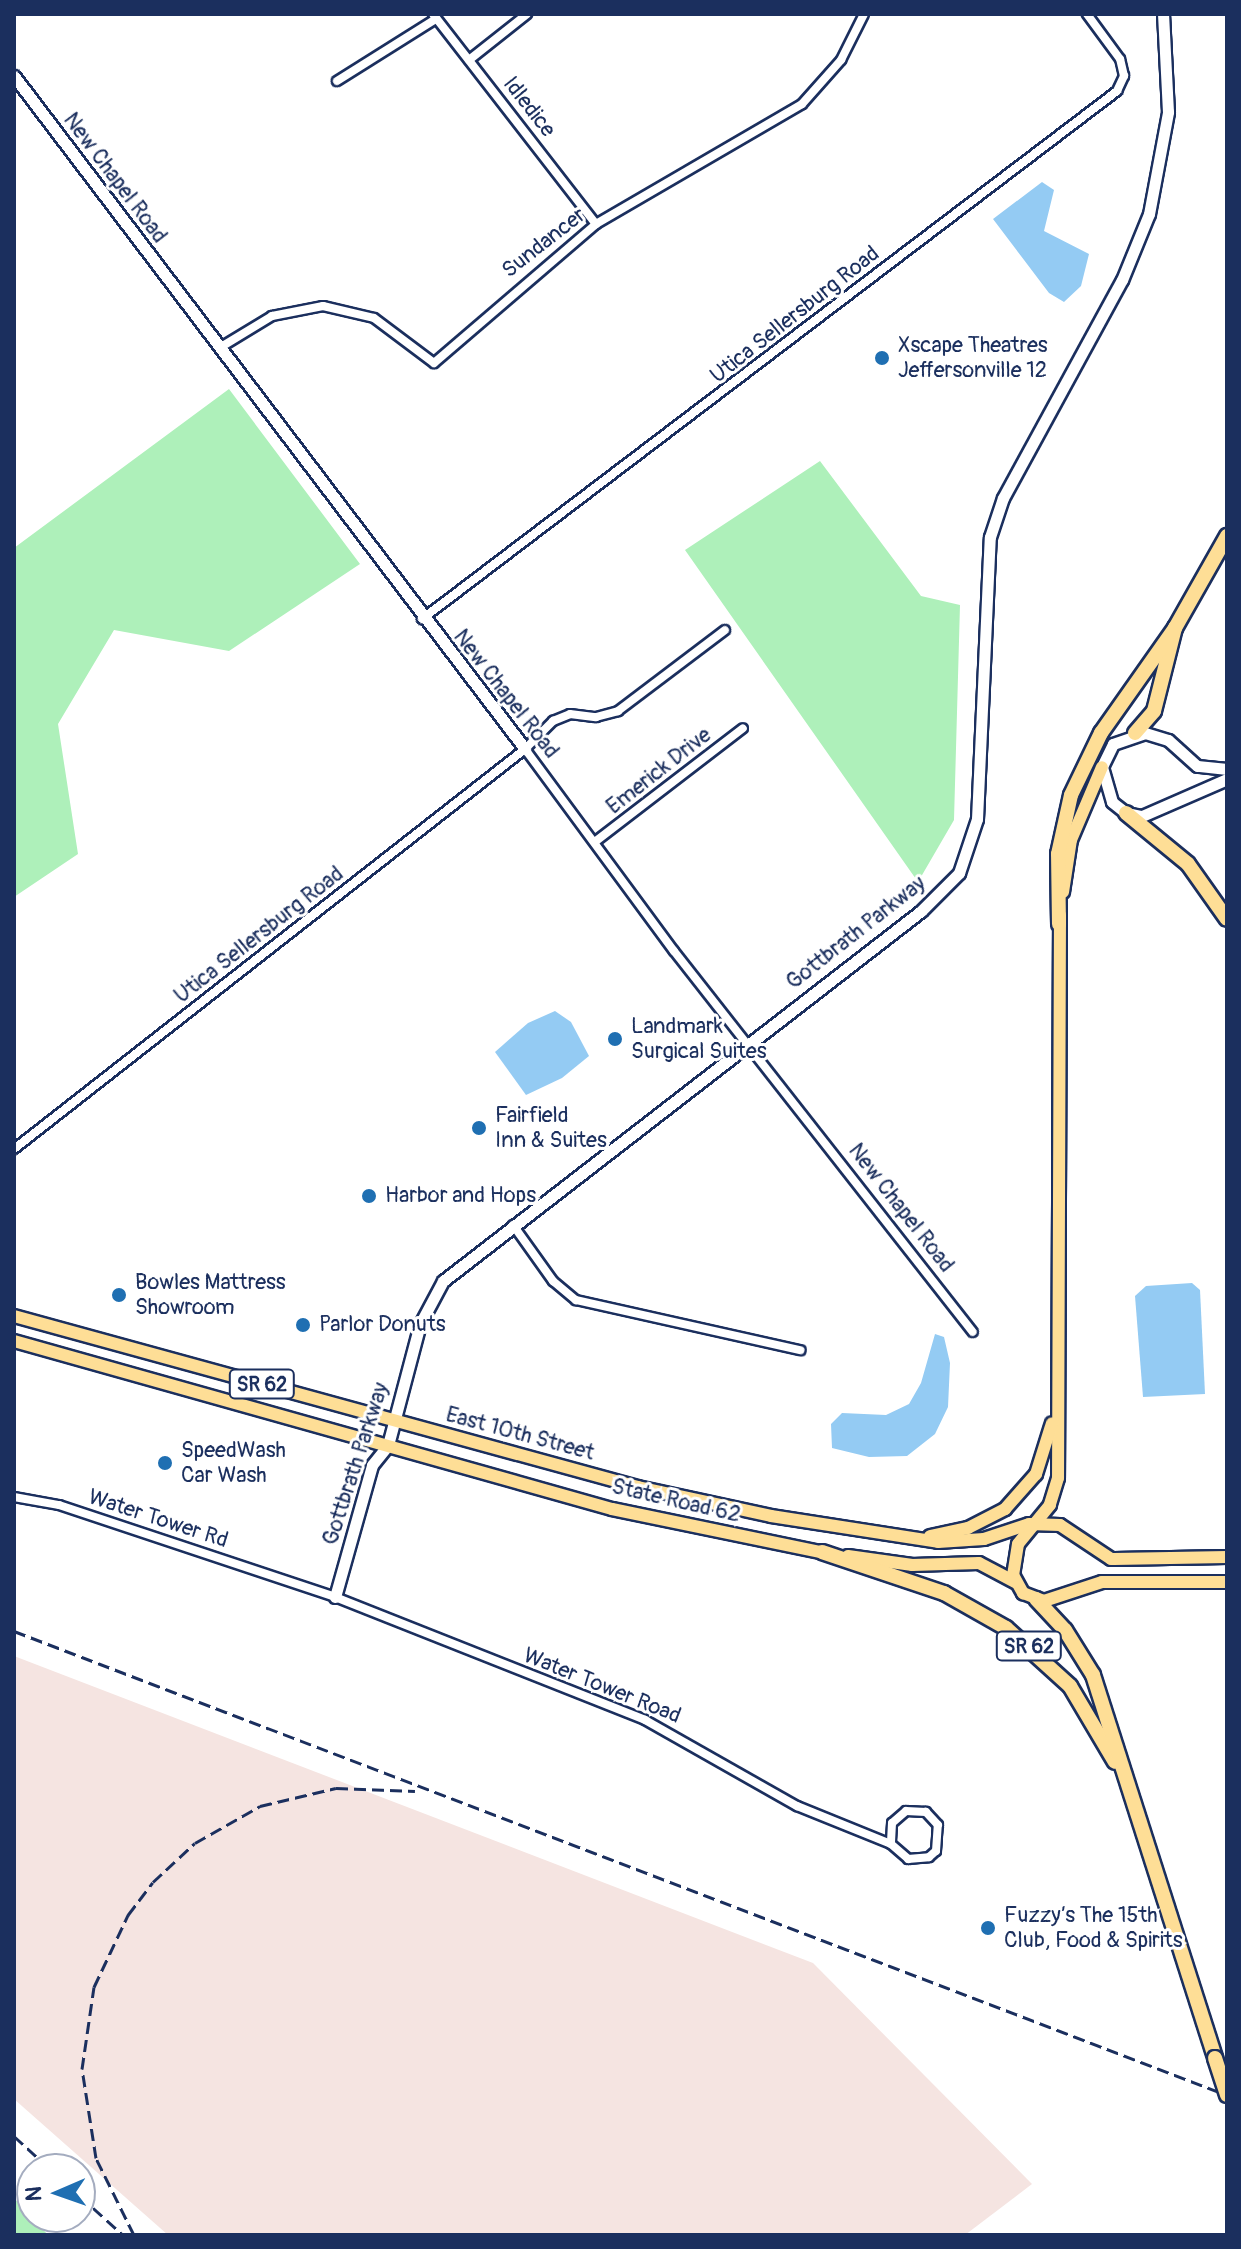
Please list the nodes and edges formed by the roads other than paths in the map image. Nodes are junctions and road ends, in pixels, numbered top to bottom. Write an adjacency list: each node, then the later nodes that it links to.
1 (527, 14): 6 (street)
2 (864, 14): 9 (street, Sundancer)
3 (1087, 14): 12 (street, Utica Sellersburg Road)
4 (1163, 14): 25 (street, Gottbrath Parkway)
5 (434, 16): 6 (street, Idledice); 8 (street)
6 (469, 60): 9 (street, Idledice)
7 (14, 76): 10 (street, New Chapel Road)
8 (337, 81)
9 (596, 224): 10 (street, Sundancer)
10 (221, 347): 12 (street, New Chapel Road)
11 (1227, 536): 13 (highway)
12 (422, 619): 17 (street, New Chapel Road)
13 (1175, 628): 16 (highway); 24 (highway)
14 (725, 630): 17 (street, Utica Sellersburg Road)
15 (743, 728): 22 (street, Emerick Drive)
16 (1135, 733): 18 (street); 19 (street)
17 (525, 749): 22 (street, New Chapel Road); 26 (street, Utica Sellersburg Road)
18 (1102, 767): 21 (street); 24 (main road)
19 (1227, 769)
20 (1227, 779): 21 (street)
21 (1126, 813): 23 (highway)
22 (596, 841): 25 (street, New Chapel Road)
23 (1227, 919)
24 (1059, 924): 32 (main road)
25 (746, 1044): 27 (street, Gottbrath Parkway); 29 (street, New Chapel Road)
26 (14, 1149)
27 (512, 1224): 31 (street); 33 (street, Gottbrath Parkway)
28 (14, 1316): 33 (main road, East 10th Street / SR 62)
29 (973, 1332)
30 (14, 1341): 34 (main road, State Road 62 / SR 62)
31 (800, 1350)
32 (1056, 1414): 36 (main road); 37 (main road)
33 (393, 1420): 34 (street, Gottbrath Parkway); 37 (main road, East 10th Street / SR 62)
34 (388, 1445): 38 (main road, State Road 62 / SR 62); 43 (street, Gottbrath Parkway)
35 (14, 1497): 40 (street, Water Tower Rd)
36 (1038, 1524): 37 (main road, East 10th Street / SR 62); 39 (main road, SR 62); 41 (main road)
37 (907, 1538)
38 (822, 1552): 41 (main road); 45 (highway, SR 62)
39 (1227, 1557)
40 (289, 1582): 43 (street, Water Tower Road)
41 (1015, 1582): 44 (main road)
42 (1227, 1582): 44 (main road)
43 (335, 1597): 46 (street, Water Tower Road)
44 (1036, 1599): 45 (highway)
45 (1147, 1839): 47 (highway, SR 62, bridge)
46 (891, 1844): 46 (street, Water Tower Road)
47 (1227, 2095)

